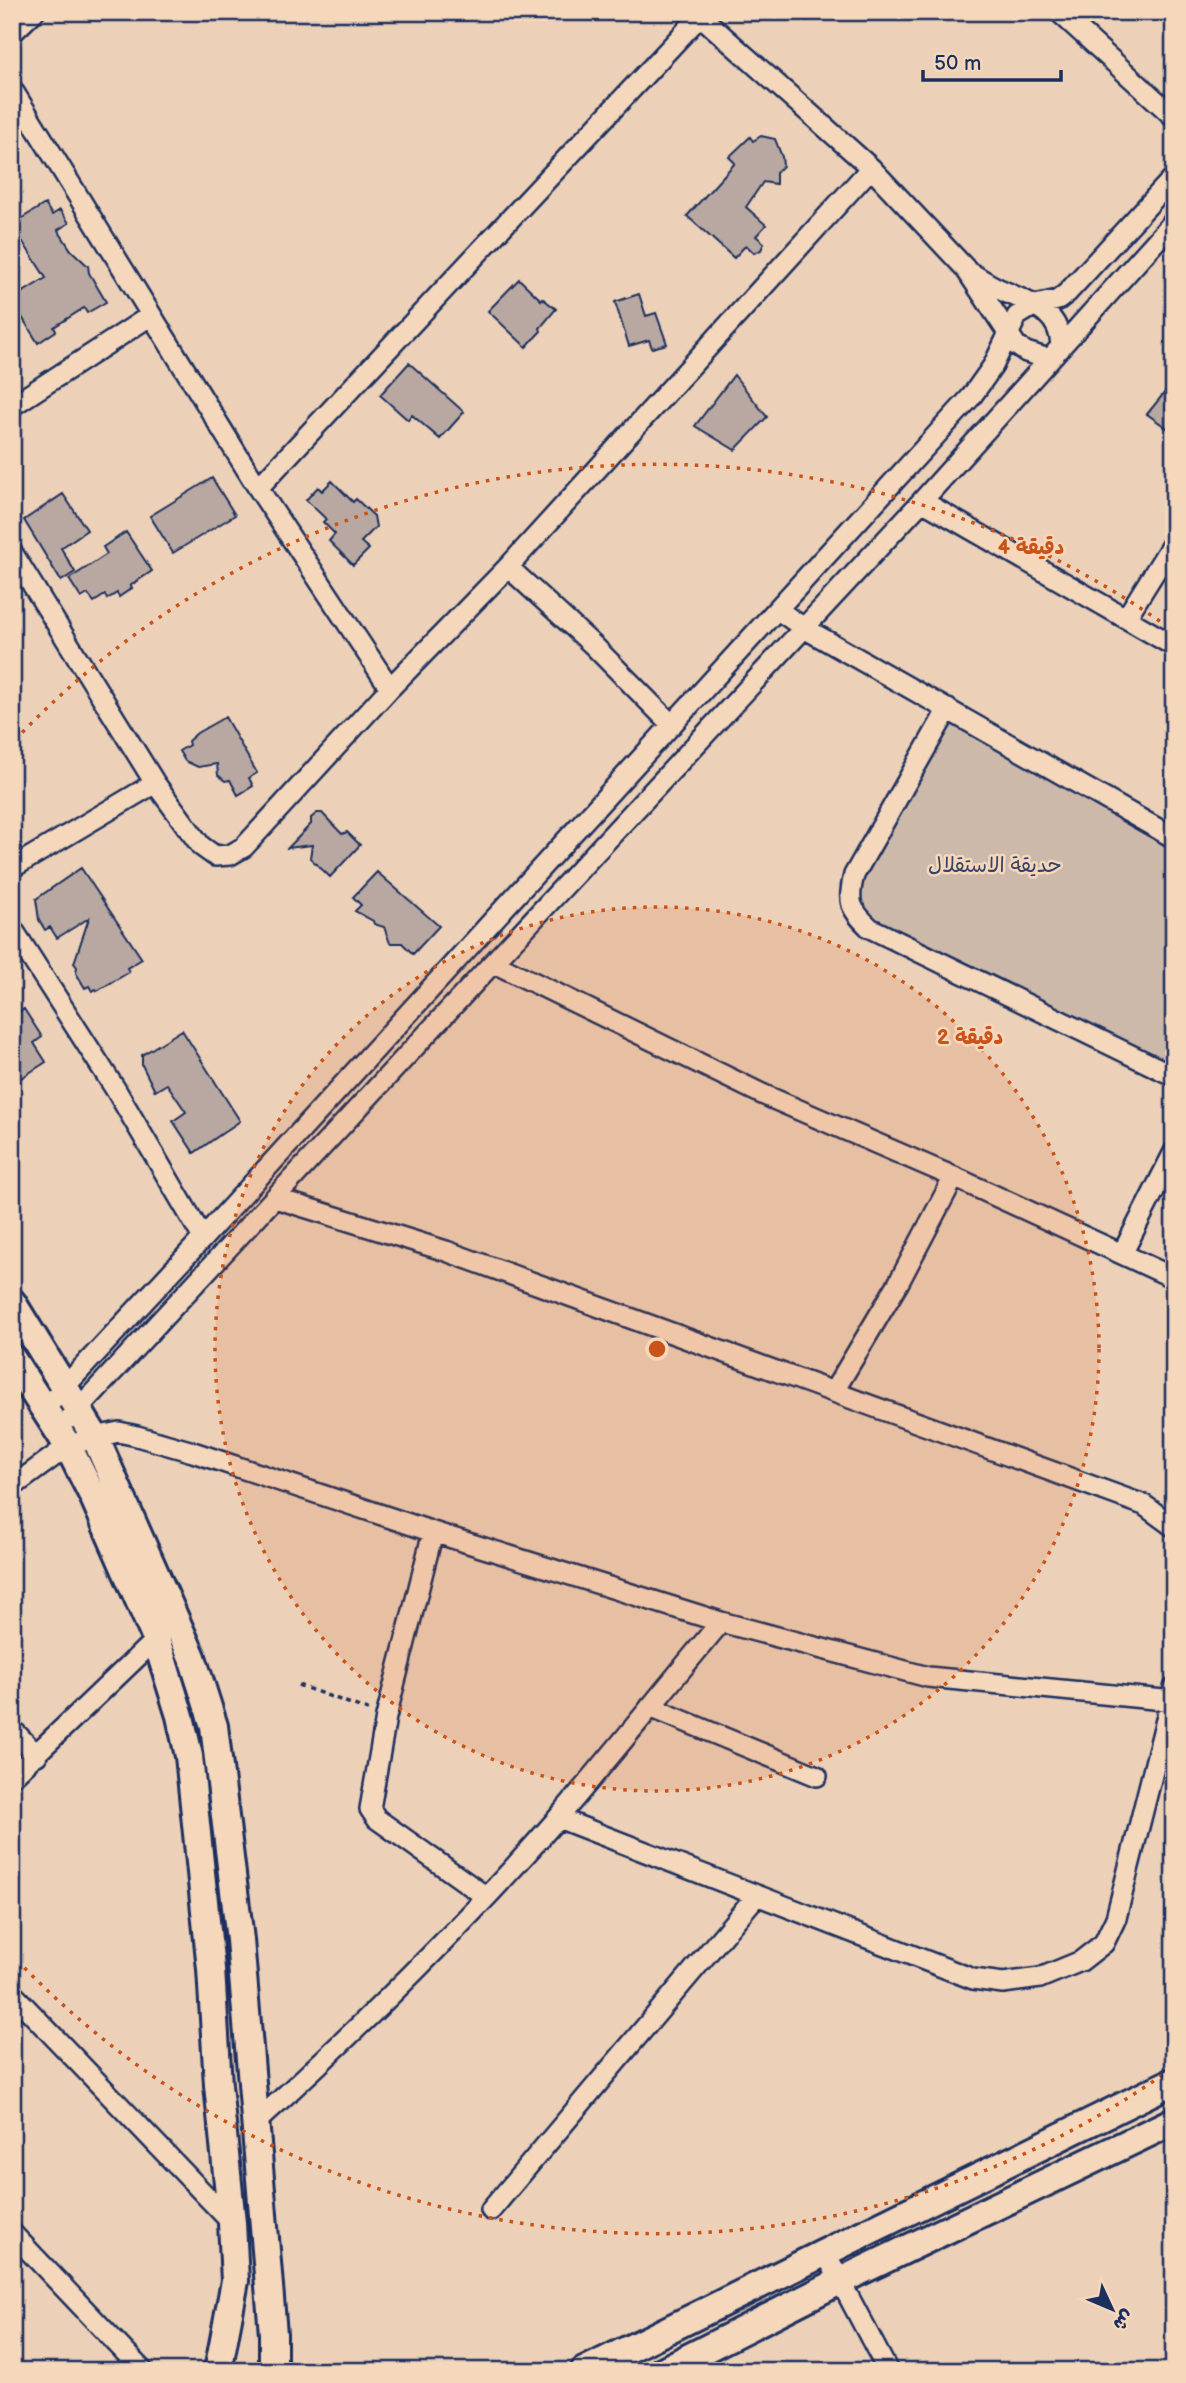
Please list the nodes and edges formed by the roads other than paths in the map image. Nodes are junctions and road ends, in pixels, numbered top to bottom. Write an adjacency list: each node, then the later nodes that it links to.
1 (34, 12): 4 (street)
2 (1059, 12): 6 (street)
3 (698, 14): 7 (street); 16 (street)
4 (12, 33)
5 (12, 89): 12 (street)
6 (1174, 117)
7 (871, 168): 10 (street); 20 (street)
8 (1174, 177): 11 (street)
9 (1174, 221): 14 (street)
10 (965, 268): 11 (street); 13 (street)
11 (1035, 305): 13 (street); 14 (street)
12 (150, 316): 15 (street); 16 (street)
13 (1008, 335): 14 (street); 21 (street)
14 (1055, 353): 17 (street)
15 (12, 406)
16 (258, 488): 25 (street)
17 (922, 501): 22 (street); 23 (street)
18 (1174, 541): 22 (street)
19 (12, 552): 28 (street)
20 (508, 567): 25 (street); 27 (street)
21 (778, 610): 23 (street); 27 (street)
22 (1126, 618): 24 (street)
23 (804, 628): 26 (street); 32 (street)
24 (1174, 646)
25 (390, 688): 28 (street)
26 (948, 709): 29 (street); 33 (street)
27 (672, 725): 37 (street)
28 (155, 783): 30 (street)
29 (1174, 838)
30 (12, 868)
31 (12, 928): 37 (street)
32 (494, 963): 35 (street); 36 (street)
33 (1174, 1076)
34 (1174, 1152): 38 (street)
35 (954, 1177): 38 (street); 42 (street)
36 (275, 1198): 42 (street); 43 (street)
37 (202, 1238): 43 (street)
38 (1122, 1254): 39 (street)
39 (1174, 1278)
40 (12, 1302): 43 (main road)
41 (12, 1359): 44 (main road)
42 (834, 1391): 48 (street)
43 (71, 1399): 44 (street); 45 (main road); 46 (street)
44 (44, 1409): 46 (main road)
45 (94, 1437): 46 (street); 49 (street); 64 (main road)
46 (63, 1438): 47 (street); 51 (main road)
47 (12, 1487)
48 (1174, 1527)
49 (433, 1532): 50 (street); 59 (street)
50 (721, 1622): 52 (street); 53 (street)
51 (156, 1639): 55 (street); 63 (main road)
52 (1173, 1696): 60 (street)
53 (650, 1707): 56 (street); 58 (street)
54 (12, 1729): 55 (street)
55 (37, 1755): 57 (street)
56 (817, 1776)
57 (12, 1777)
58 (558, 1818): 59 (street); 60 (street)
59 (485, 1896): 66 (street)
60 (756, 1896): 67 (street)
61 (12, 1993): 68 (street)
62 (1174, 2081): 70 (main road)
63 (218, 2085): 64 (main road); 68 (main road)
64 (253, 2085): 66 (main road)
65 (1174, 2121): 71 (main road)
66 (254, 2124): 75 (main road)
67 (491, 2210)
68 (232, 2223): 73 (main road)
69 (12, 2233): 72 (street)
70 (825, 2252): 71 (street); 76 (main road)
71 (840, 2281): 77 (main road); 78 (street)
72 (145, 2369)
73 (220, 2371): 74 (main road)
74 (242, 2371)
75 (273, 2371)
76 (584, 2371)
77 (662, 2371)
78 (888, 2371)

